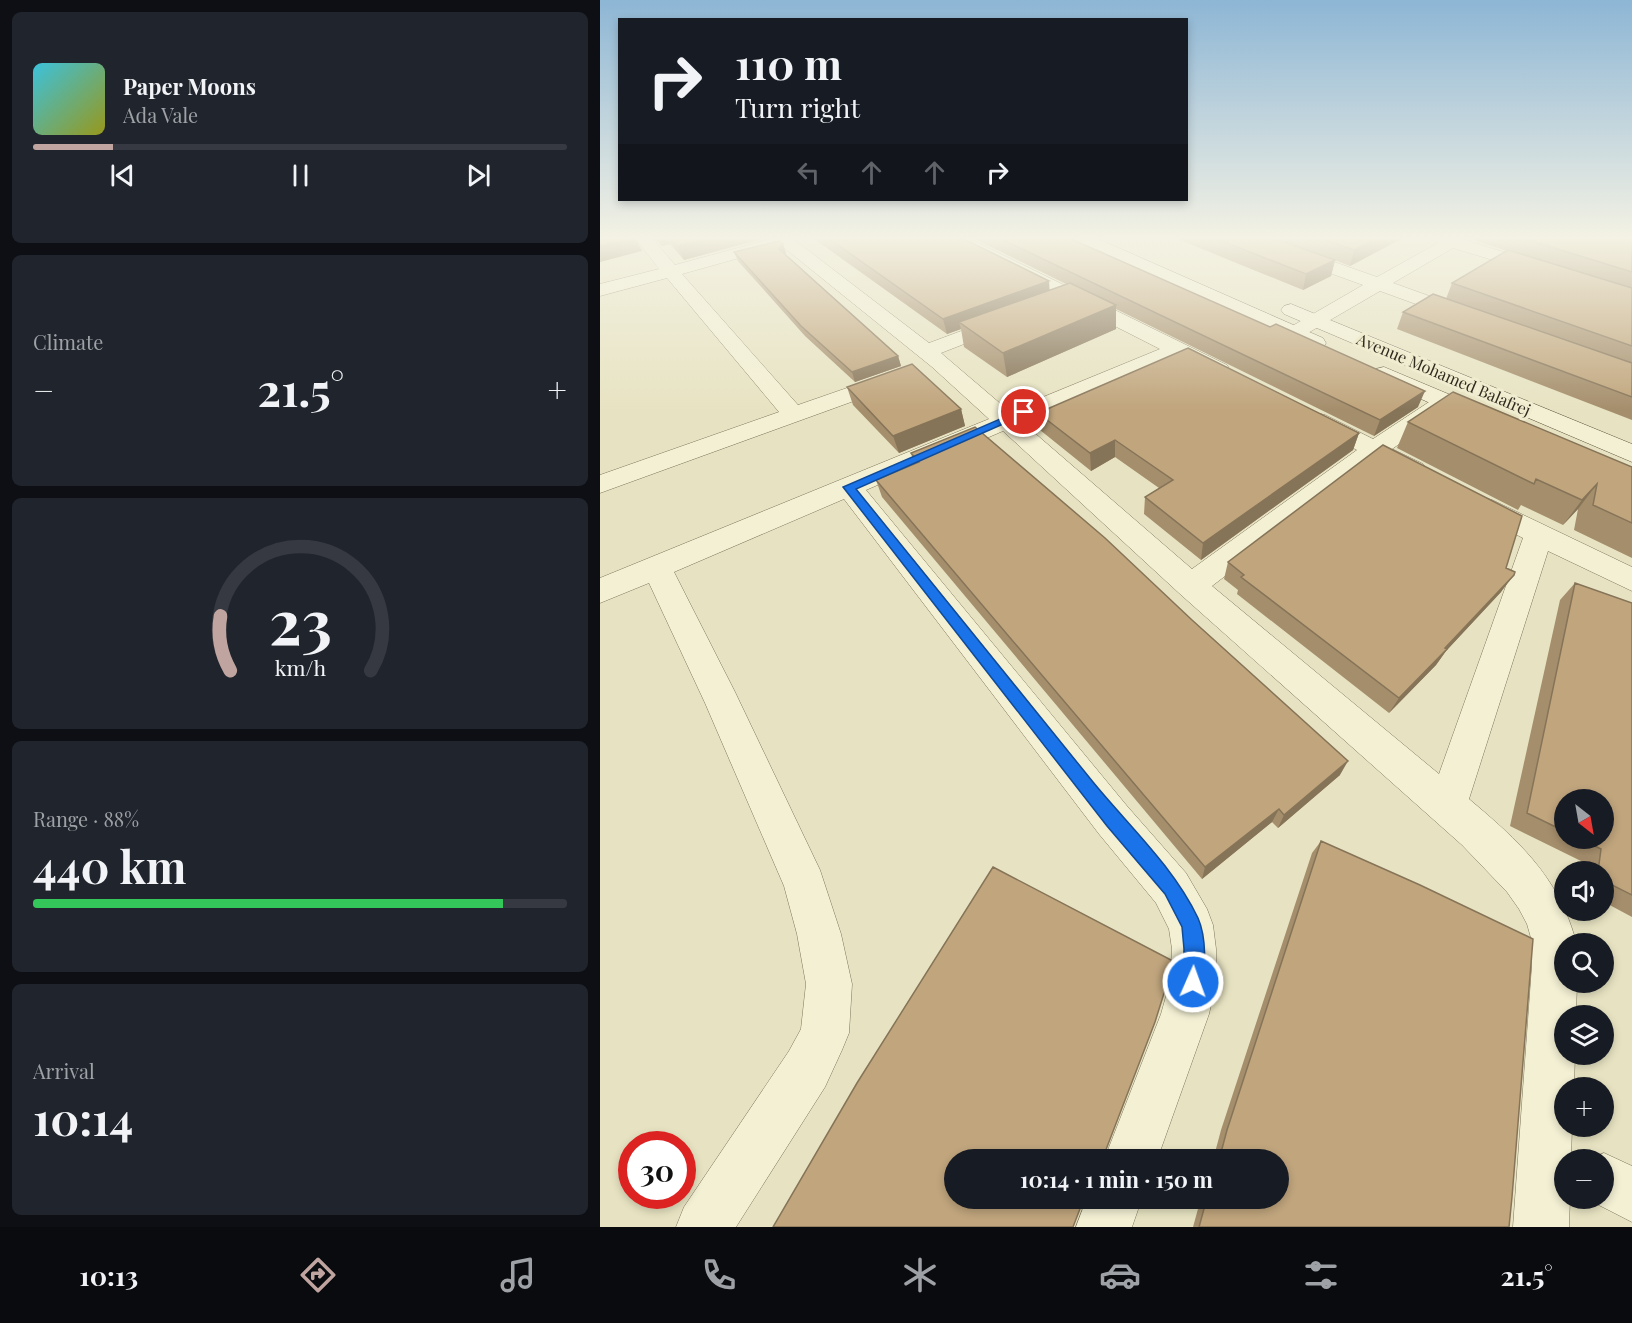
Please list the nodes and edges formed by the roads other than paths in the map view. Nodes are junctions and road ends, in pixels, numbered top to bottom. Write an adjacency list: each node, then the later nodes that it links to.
1 (691, 295): 20 (street)
2 (858, 295): 15 (street)
3 (1209, 295): 12 (street, Avenue Mohamed Balafrej)
4 (1257, 295): 11 (street, Avenue Mohamed Balafrej)
5 (1361, 295): 11 (street)
6 (1408, 295): 10 (street)
7 (1074, 296): 8 (street); 13 (street)
8 (1043, 307)
9 (1023, 315): 15 (street)
10 (1477, 320)
11 (1317, 321): 12 (street); 24 (street, Avenue Mohamed Balafrej)
12 (1294, 333): 14 (street, Avenue Mohamed Balafrej)
13 (1177, 349): 17 (street); 21 (street)
14 (1333, 351)
15 (933, 357): 20 (street); 21 (street)
16 (1364, 365): 18 (street, Avenue Mohamed Balafrej)
17 (1240, 381)
18 (1445, 402): 22 (street, Avenue Mohamed Balafrej); 23 (street)
19 (1292, 407): 23 (street)
20 (794, 415): 26 (street)
21 (1006, 420): 27 (street); 32 (street)
22 (1507, 427)
23 (1375, 449): 25 (street); 32 (street)
24 (1632, 454)
25 (1436, 482)
26 (600, 484)
27 (849, 487): 30 (street); 35 (street)
28 (1466, 498): 29 (street)
29 (1539, 534): 31 (street); 34 (street)
30 (656, 567): 33 (street); 41 (street)
31 (1632, 580)
32 (1191, 586): 34 (street)
33 (600, 591)
34 (1448, 806): 36 (street)
35 (1134, 1149)
36 (1556, 1149)
37 (1554, 1164): 43 (street)
38 (1614, 1185): 39 (street)
39 (1632, 1195)
40 (1111, 1209): 42 (street)
41 (704, 1227)
42 (1104, 1227)
43 (1541, 1227)

